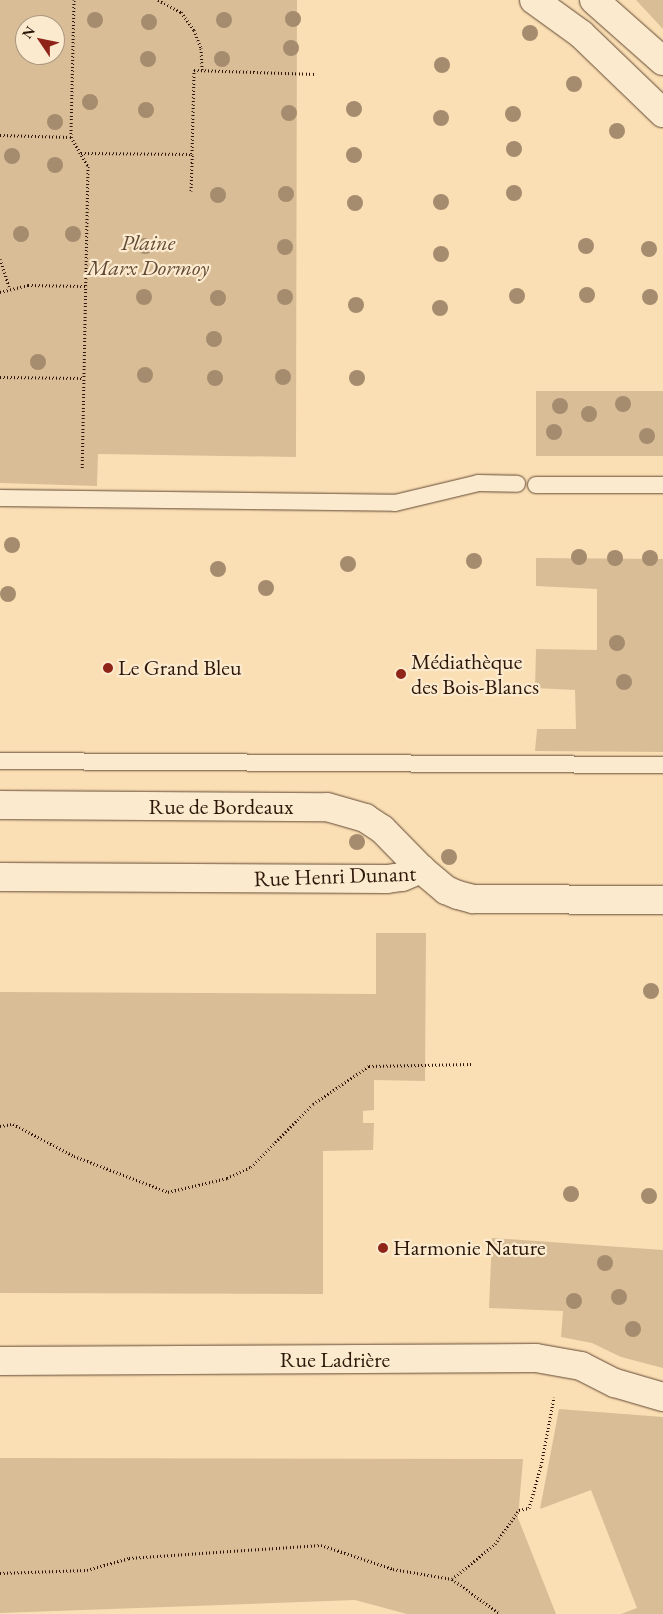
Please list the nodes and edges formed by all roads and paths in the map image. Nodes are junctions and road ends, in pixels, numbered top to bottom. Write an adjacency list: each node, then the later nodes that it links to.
1 (74, 0): 10 (path)
2 (158, 0): 6 (path)
3 (534, 0): 8 (street)
4 (594, 0): 5 (street)
5 (663, 61)
6 (202, 70): 7 (path); 12 (path)
7 (316, 74)
8 (663, 113)
9 (0, 136): 10 (path)
10 (71, 137): 11 (path)
11 (81, 153): 12 (path); 15 (path)
12 (192, 154): 13 (path)
13 (191, 190)
14 (0, 259): 16 (path)
15 (85, 286): 16 (path); 19 (path)
16 (10, 287): 17 (path)
17 (0, 292)
18 (0, 377): 19 (path)
19 (83, 378): 24 (path)
20 (517, 484): 24 (lane)
21 (536, 485): 22 (lane)
22 (663, 485)
23 (0, 498): 24 (lane)
24 (81, 500)
25 (0, 761): 26 (lane)
26 (663, 765)
27 (0, 805): 28 (street, Rue de Bordeaux)
28 (420, 869): 29 (street, Rue Henri Dunant); 30 (street, Rue Henri Dunant)
29 (0, 877)
30 (663, 900)
31 (473, 1064): 32 (path)
32 (0, 1126)
33 (0, 1361): 34 (street, Rue Ladrière)
34 (558, 1361): 35 (street, Rue Ladrière); 37 (path)
35 (663, 1398)
36 (0, 1573): 37 (path)
37 (452, 1579): 38 (path)
38 (500, 1614)

